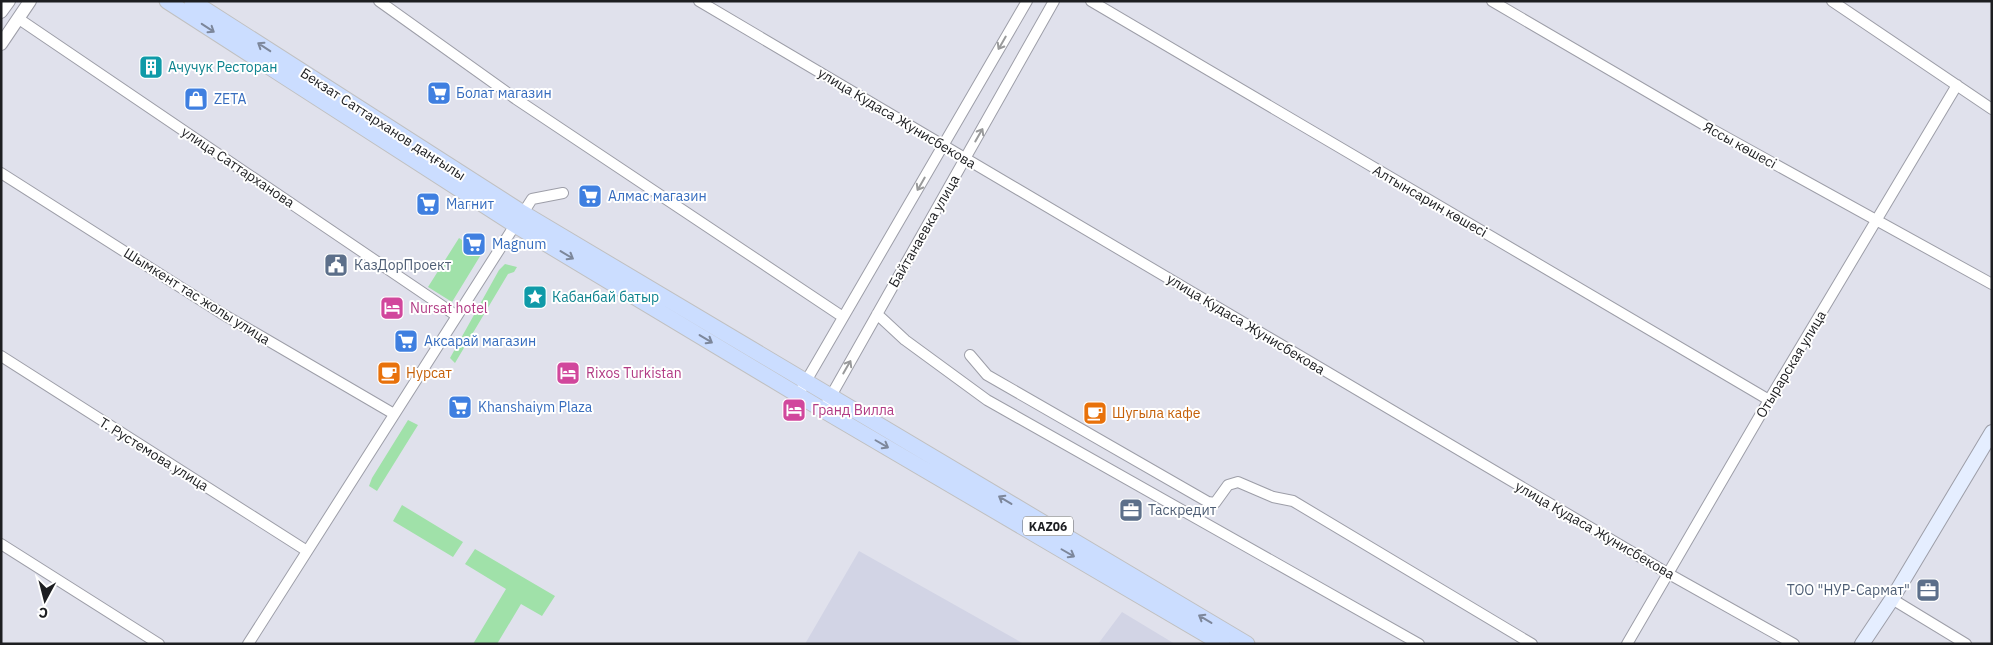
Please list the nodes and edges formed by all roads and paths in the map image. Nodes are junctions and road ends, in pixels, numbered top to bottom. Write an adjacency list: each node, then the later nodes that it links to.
1 (30, 1): 11 (street)
2 (167, 1): 19 (main road, Бекзат Саттарханов даңғылы / KАZ06, one-way to 19)
3 (192, 1): 19 (main road, Бекзат Саттарханов даңғылы / KАZ06, one-way to 3)
4 (379, 1): 24 (street)
5 (700, 1): 15 (street, улица Кудаса Жунисбекова)
6 (1027, 1): 15 (street, Байтанаевка улица, one-way to 15)
7 (1054, 1): 16 (street, Байтанаевка улица, one-way to 7)
8 (1091, 1): 28 (street, Алтынсарин көшесі)
9 (1492, 1): 20 (street, Яссы көшесі)
10 (1832, 1): 13 (street)
11 (19, 19): 12 (street); 23 (street, улица Саттарханова)
12 (1, 44)
13 (1957, 85): 14 (street); 20 (street, Отырарская улица)
14 (1992, 109)
15 (943, 145): 16 (street, улица Кудаса Жунисбекова); 24 (street, Байтанаевка улица, one-way to 24)
16 (965, 159): 22 (street, Байтанаевка улица); 35 (street, улица Кудаса Жунисбекова)
17 (1, 173): 30 (street, Шымкент тас жолы улица)
18 (563, 193): 19 (street)
19 (519, 219): 23 (street); 27 (main road, Бекзат Саттарханов даңғылы / KАZ06)
20 (1877, 221): 21 (street, Яссы көшесі); 28 (street, Отырарская улица)
21 (1992, 284)
22 (877, 314): 29 (street, Байтанаевка улица, one-way to 22); 41 (street)
23 (457, 316): 30 (street)
24 (843, 317): 27 (street, Байтанаевка улица)
25 (970, 355): 42 (street)
26 (1, 356): 34 (street, Т. Рустемова улица)
27 (802, 388): 29 (main road, Бекзат Саттарханов даңғылы / KАZ06)
28 (1768, 400): 35 (street, Отырарская улица)
29 (826, 403): 32 (main road, Бекзат Саттарханов даңғылы / KАZ06)
30 (394, 414): 34 (street)
31 (1992, 432): 36 (main road)
32 (924, 461): 39 (main road, Бекзат Саттарханов даңғылы / KАZ06, one-way to 39); 40 (main road, Бекзат Саттарханов даңғылы / KАZ06, one-way to 32)
33 (1, 544): 37 (street)
34 (307, 551): 38 (street)
35 (1669, 574): 43 (street, Отырарская улица); 44 (street, улица Кудаса Жунисбекова)
36 (1892, 599): 45 (main road); 46 (street)
37 (159, 644)
38 (248, 644)
39 (1222, 644)
40 (1247, 644)
41 (1419, 644)
42 (1532, 644)
43 (1627, 644)
44 (1794, 644)
45 (1862, 644)
46 (1966, 644)

